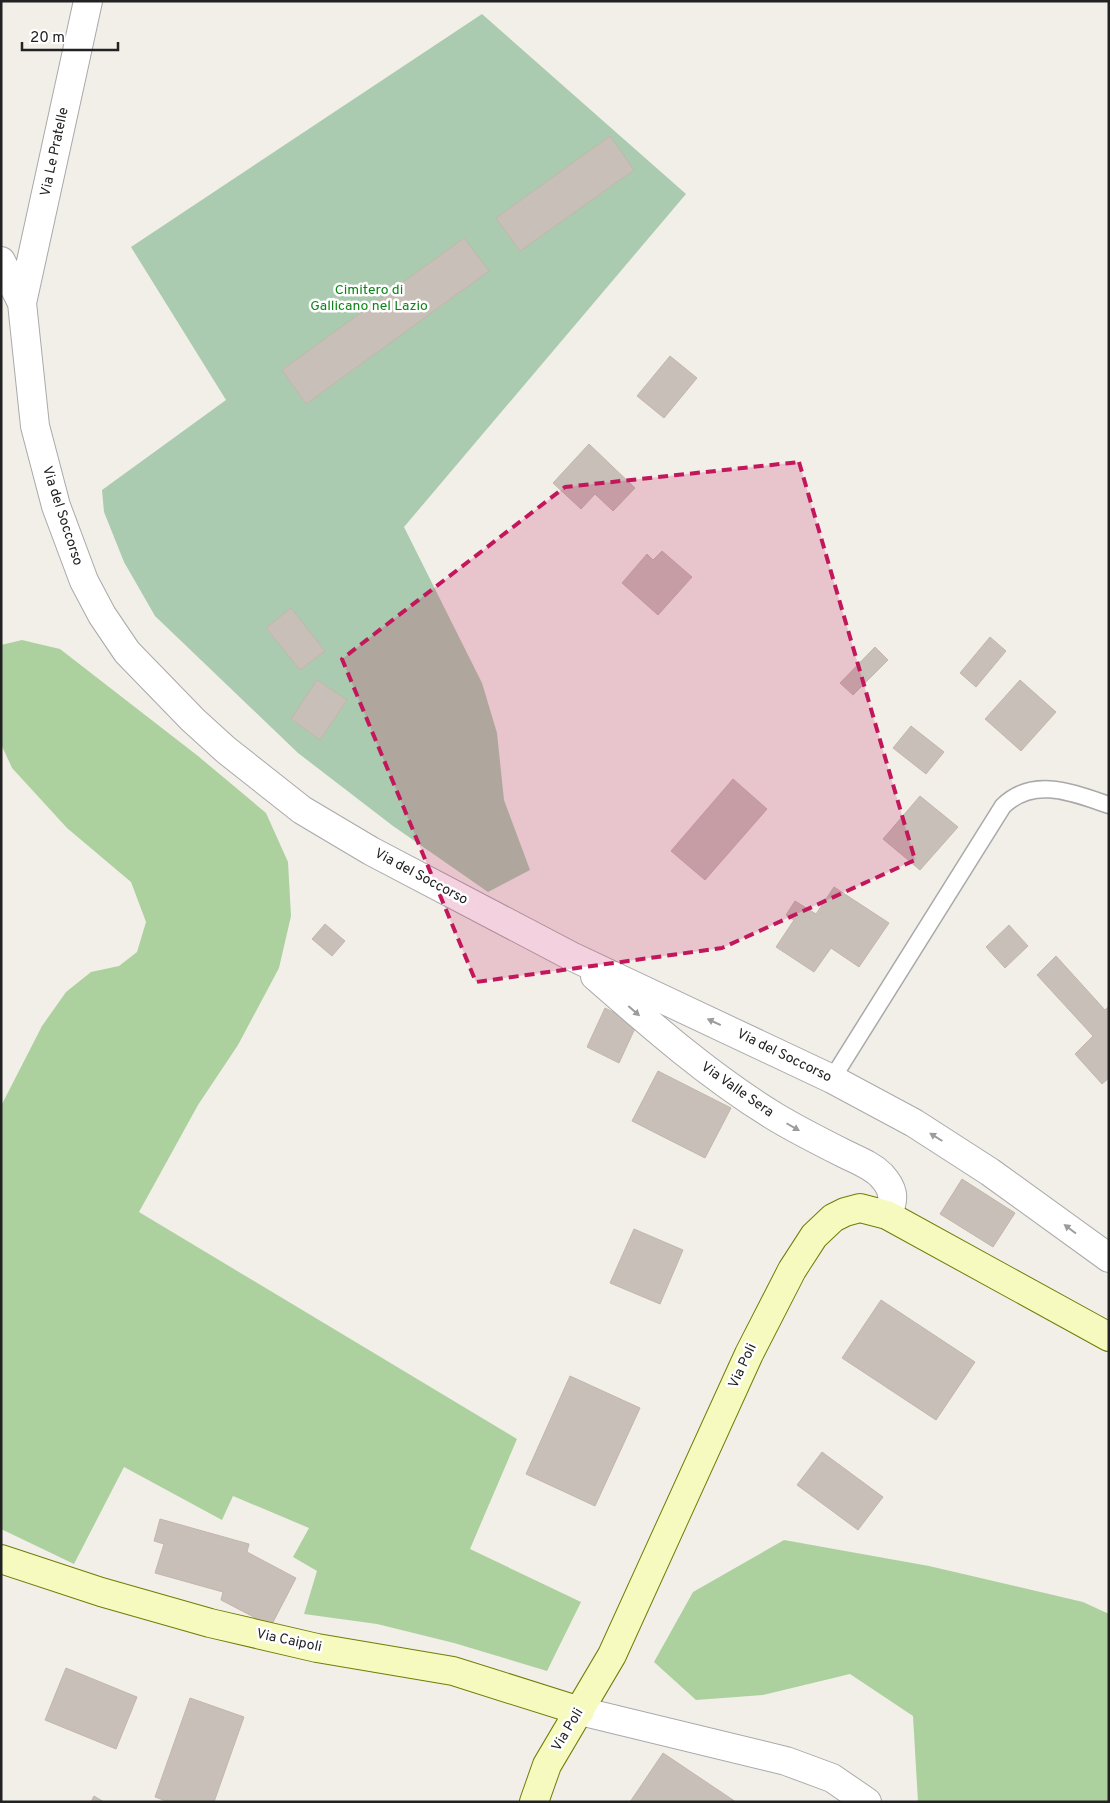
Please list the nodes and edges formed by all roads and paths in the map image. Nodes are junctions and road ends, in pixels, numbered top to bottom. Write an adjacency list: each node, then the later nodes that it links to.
1 (88, 1): 3 (street, Via Le Pratelle)
2 (1, 261): 3 (street, Via del Soccorso)
3 (22, 303): 5 (street, Via del Soccorso)
4 (1109, 805): 6 (lane)
5 (571, 956): 6 (street, Via del Soccorso, one-way to 5); 7 (street, Via Valle Sera, one-way to 7)
6 (832, 1079): 8 (street, Via del Soccorso, one-way to 6)
7 (887, 1215): 9 (street, Via Poli); 11 (street, Via Poli)
8 (1109, 1258)
9 (1109, 1338)
10 (1, 1559): 11 (street, Via Caipoli)
11 (580, 1711): 12 (street, Via Poli); 13 (street)
12 (534, 1802)
13 (867, 1802)

